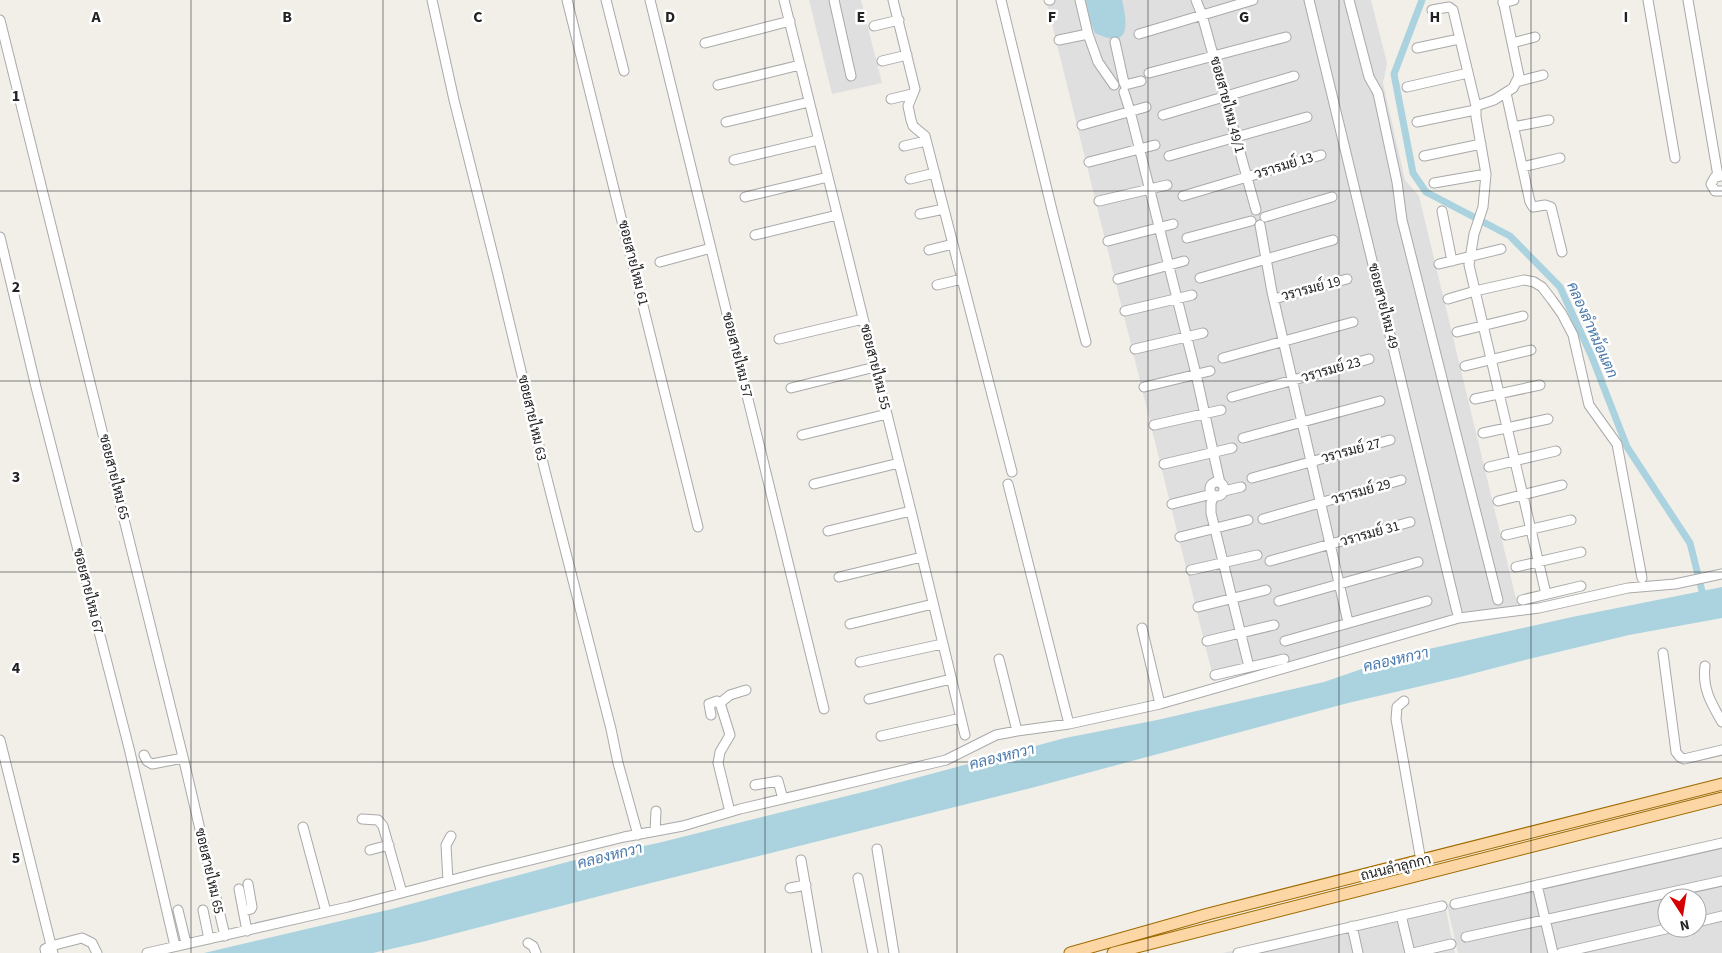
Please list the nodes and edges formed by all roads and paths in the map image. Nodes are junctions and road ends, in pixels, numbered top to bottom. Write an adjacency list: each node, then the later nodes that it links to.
1 (432, 0): 267 (street, ซอยสายไหม 63)
2 (567, 0): 194 (street, ซอยสายไหม 61)
3 (606, 0): 38 (street)
4 (650, 0): 108 (street, ซอยสายไหม 57)
5 (784, 0): 22 (street, ซอยสายไหม 55)
6 (834, 0): 42 (street)
7 (894, 0): 21 (street)
8 (1000, 0): 139 (street)
9 (1080, 0): 24 (street)
10 (1196, 0): 19 (street, ซอยสายไหม 49/1)
11 (1253, 0): 19 (street)
12 (1308, 0): 224 (street, ซอยสายไหม 49)
13 (1350, 0): 218 (street)
14 (1514, 0): 17 (street)
15 (1648, 0): 75 (street)
16 (1688, 0): 81 (street)
17 (1503, 2): 32 (street)
18 (1432, 10): 28 (street)
19 (1202, 15): 25 (street); 35 (street, ซอยสายไหม 49/1)
20 (0, 20): 257 (street, ซอยสายไหม 65)
21 (898, 20): 23 (street); 34 (street)
22 (790, 21): 31 (street); 37 (street, ซอยสายไหม 55)
23 (874, 26)
24 (1088, 34): 29 (street); 47 (street)
25 (1138, 34)
26 (1286, 37): 35 (street)
27 (1535, 37): 32 (street)
28 (1459, 39): 33 (street); 40 (street)
29 (1059, 40)
30 (1116, 42): 47 (street)
31 (705, 43)
32 (1512, 43): 45 (street)
33 (1417, 48)
34 (907, 55): 36 (street); 50 (street)
35 (1214, 56): 39 (street); 51 (street, ซอยสายไหม 49/1)
36 (882, 61)
37 (800, 65): 46 (street); 53 (street, ซอยสายไหม 55)
38 (624, 71)
39 (1149, 73)
40 (1468, 73): 48 (street); 55 (street)
41 (1544, 75): 45 (street)
42 (851, 76)
43 (1294, 76): 51 (street)
44 (1141, 81): 47 (street)
45 (1516, 82): 49 (street)
46 (718, 85)
47 (1122, 86): 56 (street)
48 (1407, 87)
49 (1506, 93): 55 (street); 63 (street)
50 (912, 94): 52 (street); 66 (street)
51 (1225, 97): 57 (street); 64 (street, ซอยสายไหม 49/1)
52 (891, 99)
53 (809, 102): 60 (street); 65 (street, ซอยสายไหม 55)
54 (1146, 107): 56 (street)
55 (1476, 108): 61 (street); 67 (street)
56 (1130, 111): 62 (street); 70 (street)
57 (1163, 115)
58 (1307, 117): 64 (street)
59 (1549, 120): 63 (street)
60 (726, 122)
61 (1417, 122)
62 (1082, 124)
63 (1513, 127): 78 (street)
64 (1236, 137): 72 (street); 83 (street, ซอยสายไหม 49/1)
65 (818, 140): 76 (street); 82 (street, ซอยสายไหม 55)
66 (926, 142): 69 (street); 79 (street)
67 (1481, 144): 73 (street); 80 (street)
68 (1156, 145): 70 (street)
69 (904, 146)
70 (1140, 149): 77 (street); 87 (street)
71 (1321, 155): 83 (street, วรารมย์ 13)
72 (1169, 156)
73 (1424, 156)
74 (1560, 158): 78 (street)
75 (1675, 158)
76 (734, 160)
77 (1089, 162)
78 (1522, 167): 111 (street)
79 (934, 173): 84 (street); 93 (street)
80 (1486, 174): 85 (street); 112 (street)
81 (1720, 176): 88 (street)
82 (828, 177): 90 (street); 97 (street, ซอยสายไหม 55)
83 (1247, 177): 89 (street, วรารมย์ 13); 94 (street, ซอยสายไหม 49/1)
84 (910, 179)
85 (1434, 183)
86 (1167, 185): 87 (street)
87 (1150, 189): 92 (street); 101 (street)
88 (1722, 194)
89 (1182, 196)
90 (745, 197)
91 (1332, 197): 99 (street)
92 (1099, 201)
93 (944, 209): 96 (street); 107 (street)
94 (1256, 210): 98 (street); 99 (street)
95 (1442, 211): 115 (street)
96 (920, 214)
97 (837, 215): 102 (street); 131 (street, ซอยสายไหม 55)
98 (1251, 221): 99 (street); 104 (street)
99 (1262, 221): 113 (street)
100 (1173, 224): 101 (street)
101 (1159, 228): 106 (street); 118 (street)
102 (755, 235)
103 (0, 237): 305 (street, ซอยสายไหม 67)
104 (1187, 238)
105 (1333, 240): 113 (street)
106 (1108, 241)
107 (953, 244): 110 (street); 120 (street)
108 (711, 248): 116 (street); 246 (street, ซอยสายไหม 57)
109 (1501, 249): 112 (street)
110 (929, 250)
111 (1562, 252)
112 (1470, 257): 115 (street); 124 (street)
113 (1265, 259): 119 (street); 127 (street)
114 (1184, 261): 118 (street)
115 (1452, 261): 117 (street)
116 (660, 262)
117 (1439, 264)
118 (1169, 266): 121 (street); 126 (street)
119 (1200, 278)
120 (962, 279): 123 (street); 176 (street)
121 (1118, 279)
122 (1348, 279): 127 (street, วรารมย์ 19)
123 (937, 285)
124 (1475, 291): 128 (street); 133 (street); 212 (street)
125 (1192, 295): 126 (street)
126 (1177, 298): 129 (street); 136 (street)
127 (1274, 299): 138 (street)
128 (1448, 300)
129 (1125, 311)
130 (1523, 316): 133 (street)
131 (863, 318): 137 (street); 146 (street, ซอยสายไหม 55)
132 (1353, 322): 138 (street)
133 (1483, 326): 134 (street); 144 (street)
134 (1457, 332)
135 (1203, 333): 136 (street)
136 (1187, 337): 140 (street); 148 (street)
137 (779, 339)
138 (1283, 341): 142 (street); 149 (street)
139 (1086, 342)
140 (1135, 349)
141 (1531, 350): 144 (street)
142 (1223, 358)
143 (1370, 359): 149 (street, วรารมย์ 23)
144 (1491, 360): 145 (street); 153 (street)
145 (1465, 366)
146 (875, 367): 152 (street); 159 (street, ซอยสายไหม 55)
147 (1210, 371): 148 (street)
148 (1196, 374): 151 (street); 158 (street)
149 (1292, 381): 154 (street, วรารมย์ 23); 161 (street)
150 (1540, 386): 153 (street)
151 (1144, 387)
152 (791, 388)
153 (1499, 394): 155 (street); 163 (street)
154 (1232, 398)
155 (1475, 400)
156 (1380, 401): 161 (street)
157 (1221, 410): 158 (street)
158 (1204, 413): 162 (street); 170 (street)
159 (887, 414): 165 (street); 173 (street, ซอยสายไหม 55)
160 (1548, 419): 163 (street)
161 (1302, 421): 166 (street); 172 (street)
162 (1154, 425)
163 (1507, 428): 164 (street); 171 (street)
164 (1483, 433)
165 (802, 435)
166 (1243, 438)
167 (1390, 440): 172 (street, วรารมย์ 27)
168 (1232, 448): 170 (street)
169 (1556, 451): 171 (street)
170 (1213, 453): 174 (street); 182 (street)
171 (1515, 461): 175 (street); 185 (street)
172 (1311, 462): 177 (street, วรารมย์ 27); 187 (street)
173 (899, 463): 179 (street); 189 (street, ซอยสายไหม 55)
174 (1164, 464)
175 (1489, 467)
176 (1012, 472)
177 (1252, 478)
178 (1401, 480): 187 (street, วรารมย์ 29)
179 (814, 484)
180 (1008, 484): 250 (street)
181 (1562, 485): 185 (street)
182 (1222, 487): 183 (street); 184 (street)
183 (1241, 487)
184 (1213, 495): 188 (street); 195 (street)
185 (1523, 495): 186 (street); 196 (street)
186 (1498, 501)
187 (1320, 503): 190 (street, วรารมย์ 29); 200 (street)
188 (1172, 504)
189 (911, 511): 197 (street); 203 (street, ซอยสายไหม 55)
190 (1263, 519)
191 (1248, 520): 195 (street)
192 (1571, 520): 196 (street)
193 (1410, 522): 200 (street, วรารมย์ 31)
194 (698, 526)
195 (1215, 528): 199 (street); 207 (street)
196 (1531, 529): 198 (street); 206 (street)
197 (828, 531)
198 (1506, 535)
199 (1180, 537)
200 (1330, 545): 204 (street, วรารมย์ 31); 213 (street)
201 (1581, 552): 206 (street)
202 (1257, 555): 207 (street)
203 (922, 557): 211 (street); 222 (street, ซอยสายไหม 55)
204 (1270, 561)
205 (1418, 562): 213 (street)
206 (1539, 562): 208 (street); 216 (street)
207 (1224, 563): 209 (street); 217 (street)
208 (1516, 567)
209 (1191, 570)
210 (1722, 574): 245 (street)
211 (839, 577)
212 (1642, 578)
213 (1339, 585): 220 (street); 225 (street)
214 (1581, 586): 216 (street)
215 (1266, 590): 217 (street)
216 (1546, 594): 219 (street)
217 (1232, 599): 223 (street); 229 (street)
218 (1498, 600)
219 (1522, 600)
220 (1279, 601)
221 (1427, 601): 225 (street)
222 (933, 604): 226 (street); 232 (street, ซอยสายไหม 55)
223 (1198, 607)
224 (1457, 612)
225 (1348, 622): 231 (street)
226 (850, 624)
227 (1274, 625): 229 (street)
228 (1142, 628): 245 (street)
229 (1241, 633): 230 (street); 238 (street)
230 (1208, 641)
231 (1285, 641)
232 (942, 644): 236 (street); 240 (street, ซอยสายไหม 55)
233 (1663, 653): 255 (street)
234 (999, 659): 251 (street)
235 (1284, 659): 238 (street)
236 (860, 662)
237 (1705, 666): 249 (street)
238 (1249, 667): 239 (street)
239 (1215, 675)
240 (951, 679): 242 (street); 248 (street, ซอยสายไหม 55)
241 (746, 690): 244 (street)
242 (868, 699)
243 (1404, 702): 274 (street)
244 (720, 703): 247 (street); 263 (street)
245 (1160, 704): 250 (street)
246 (824, 709)
247 (711, 715)
248 (961, 718): 252 (street, ซอยสายไหม 55); 253 (street)
249 (1722, 722)
250 (1069, 724): 251 (street)
251 (1017, 731): 261 (street)
252 (965, 735)
253 (881, 736)
254 (0, 740): 306 (street)
255 (1722, 750)
256 (144, 755): 257 (street)
257 (183, 758): 299 (street, ซอยสายไหม 65)
258 (755, 784): 261 (street)
259 (1722, 784): 274 (main road, ถนนลำลูกกา)
260 (1722, 798): 285 (main road, ถนนลำลูกกา)
261 (783, 799): 263 (street)
262 (656, 811): 266 (street)
263 (730, 812): 266 (street)
264 (362, 819): 270 (street)
265 (303, 827): 291 (street)
266 (655, 831): 267 (street)
267 (638, 835): 276 (street)
268 (451, 836): 276 (street)
269 (1722, 843): 281 (street)
270 (389, 845): 272 (street); 284 (street)
271 (877, 849): 312 (street)
272 (370, 850)
273 (801, 860): 280 (street)
274 (1421, 861): 279 (main road, ถนนลำลูกกา)
275 (858, 878): 311 (street)
276 (448, 881): 284 (street)
277 (1722, 881): 294 (street)
278 (248, 884): 290 (street)
279 (1331, 884): 285 (main road); 313 (main road, ถนนลำลูกกา)
280 (806, 885): 282 (street); 310 (street)
281 (1537, 885): 286 (street); 294 (street)
282 (790, 888)
283 (239, 889): 290 (street)
284 (402, 893): 291 (street)
285 (1334, 898): 314 (main road, ถนนลำลูกกา)
286 (1455, 904)
287 (1442, 906): 292 (street)
288 (178, 910): 302 (street)
289 (203, 910): 301 (street)
290 (244, 911): 297 (street)
291 (326, 912): 297 (street)
292 (1401, 915): 296 (street); 317 (street)
293 (1722, 916): 295 (street)
294 (1545, 920): 300 (street); 318 (street)
295 (1707, 920)
296 (1352, 926): 315 (street); 316 (street)
297 (247, 931): 299 (street)
298 (1657, 931): 319 (street)
299 (224, 936): 301 (street)
300 (1466, 937)
301 (209, 939): 302 (street)
302 (186, 943): 305 (street)
303 (528, 943): 309 (street)
304 (1451, 944): 317 (street)
305 (175, 946): 308 (street)
306 (50, 951): 307 (street)
307 (97, 953)
308 (147, 953)
309 (536, 953)
310 (817, 953)
311 (873, 953)
312 (894, 953)
313 (1070, 953)
314 (1113, 953)
315 (1238, 953)
316 (1358, 953)
317 (1412, 953)
318 (1553, 953)
319 (1561, 953)

